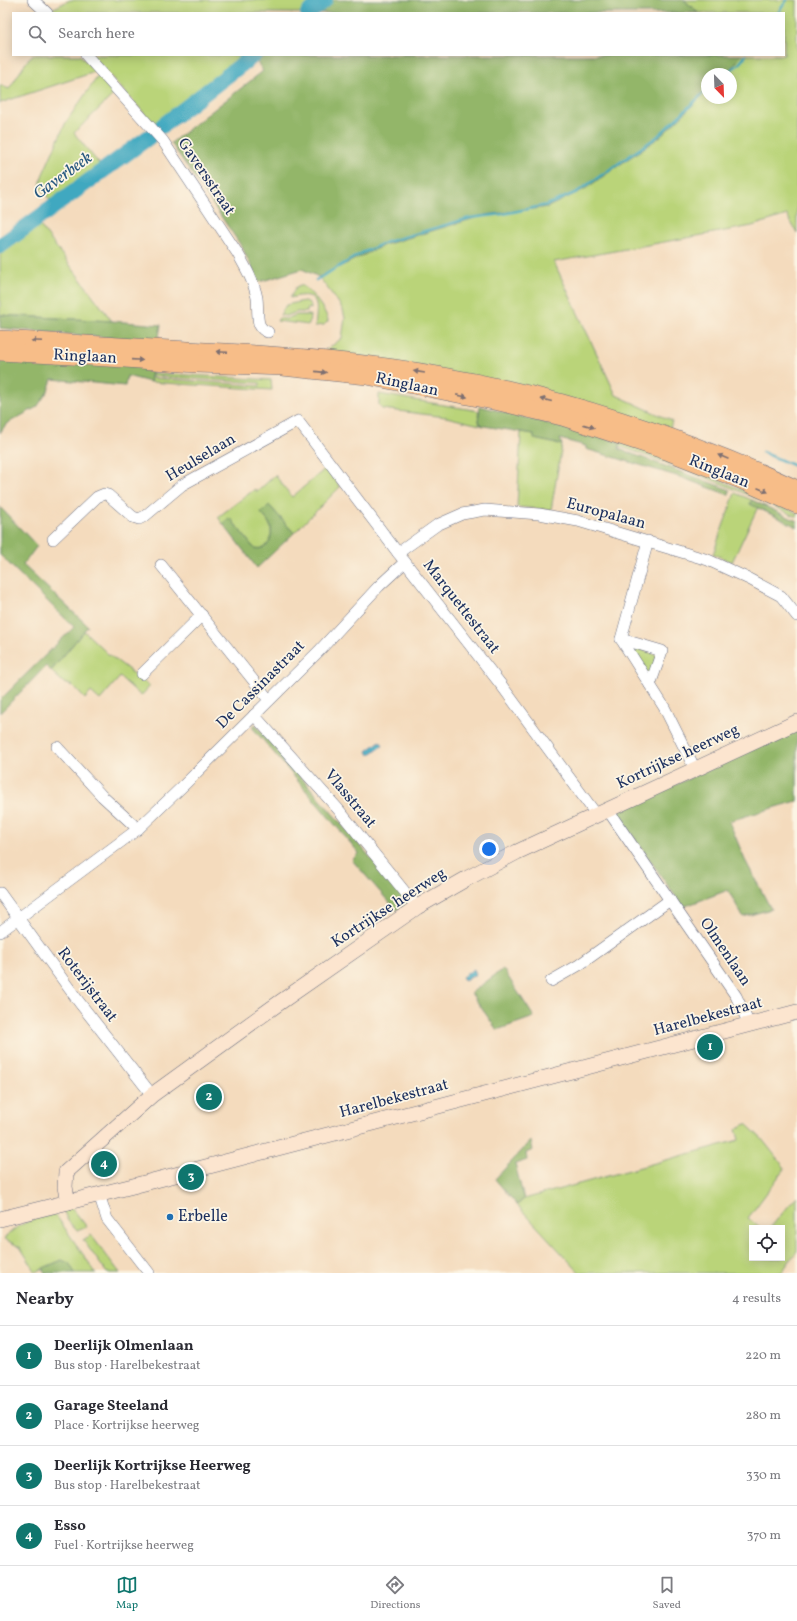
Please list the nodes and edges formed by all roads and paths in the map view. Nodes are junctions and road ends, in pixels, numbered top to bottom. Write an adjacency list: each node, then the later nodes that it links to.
1 (33, 0): 2 (street)
2 (46, 12)
3 (87, 56): 4 (street, Gaversstraat)
4 (268, 332)
5 (0, 339): 8 (main road, Ringlaan, one-way to 5)
6 (0, 352): 9 (main road, Ringlaan, one-way to 9)
7 (298, 421): 10 (street, Heulselaan); 12 (street, Marquettestraat)
8 (797, 489)
9 (797, 505)
10 (53, 540)
11 (648, 541): 12 (street, Europalaan); 15 (street, Europalaan); 16 (street)
12 (401, 557): 19 (street, De Cassinastraat); 24 (street, Marquettestraat)
13 (161, 565): 14 (street)
14 (202, 615): 17 (street); 19 (street)
15 (797, 616)
16 (621, 639): 18 (street); 18 (street)
17 (142, 674)
18 (650, 685): 23 (street)
19 (269, 700): 20 (street, De Cassinastraat)
20 (254, 715): 25 (street, De Cassinastraat); 28 (street, Vlasstraat)
21 (797, 722): 23 (street, Kortrijkse heerweg)
22 (57, 748): 25 (street)
23 (695, 769): 24 (street, Kortrijkse heerweg)
24 (602, 812): 27 (street, Olmenlaan); 28 (street, Kortrijkse heerweg)
25 (138, 829): 29 (street, De Cassinastraat)
26 (0, 893): 29 (street, Roterijstraat)
27 (670, 900): 31 (street); 33 (street, Olmenlaan)
28 (417, 908): 34 (street, Kortrijkse heerweg)
29 (18, 918): 30 (street, De Cassinastraat); 34 (street, Roterijstraat)
30 (0, 932)
31 (551, 981)
32 (797, 1012): 33 (street, Harelbekestraat)
33 (749, 1024): 35 (street, Harelbekestraat)
34 (152, 1095): 36 (street, Kortrijkse heerweg)
35 (99, 1194): 36 (street, Harelbekestraat); 38 (street)
36 (68, 1202): 37 (street, Harelbekestraat)
37 (3, 1221)
38 (149, 1273)

